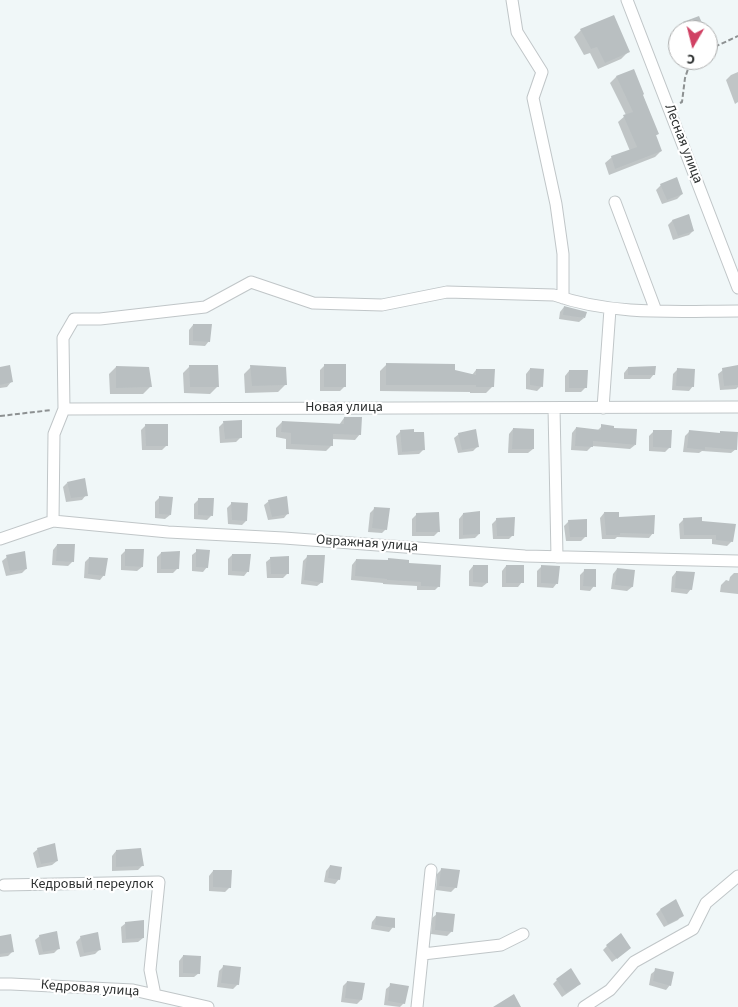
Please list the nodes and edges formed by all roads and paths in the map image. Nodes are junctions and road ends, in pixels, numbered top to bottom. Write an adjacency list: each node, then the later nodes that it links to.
1 (512, 0): 9 (street)
2 (626, 0): 6 (street, Лесная улица)
3 (738, 36): 4 (path)
4 (718, 45)
5 (688, 70): 6 (path)
6 (671, 113): 8 (street, Лесная улица)
7 (615, 202): 11 (street)
8 (738, 288)
9 (563, 298): 10 (street); 16 (street)
10 (610, 308): 11 (street); 14 (street)
11 (656, 311): 12 (street)
12 (738, 311)
13 (554, 408): 14 (street, Новая улица); 16 (street, Новая улица); 20 (street)
14 (603, 408): 15 (street, Новая улица)
15 (738, 408)
16 (64, 409): 17 (path); 18 (street)
17 (0, 416)
18 (54, 521): 19 (street, Овражная улица); 20 (street, Овражная улица)
19 (0, 539)
20 (557, 557): 21 (street, Овражная улица)
21 (738, 561)
22 (431, 870): 26 (street)
23 (738, 876): 31 (street)
24 (4, 885): 28 (street, Кедровый переулок)
25 (523, 934): 26 (street)
26 (422, 954): 30 (street)
27 (0, 984): 28 (street, Кедровая улица)
28 (155, 995): 29 (street, Кедровая улица)
29 (208, 1007)
30 (417, 1007)
31 (584, 1007)

